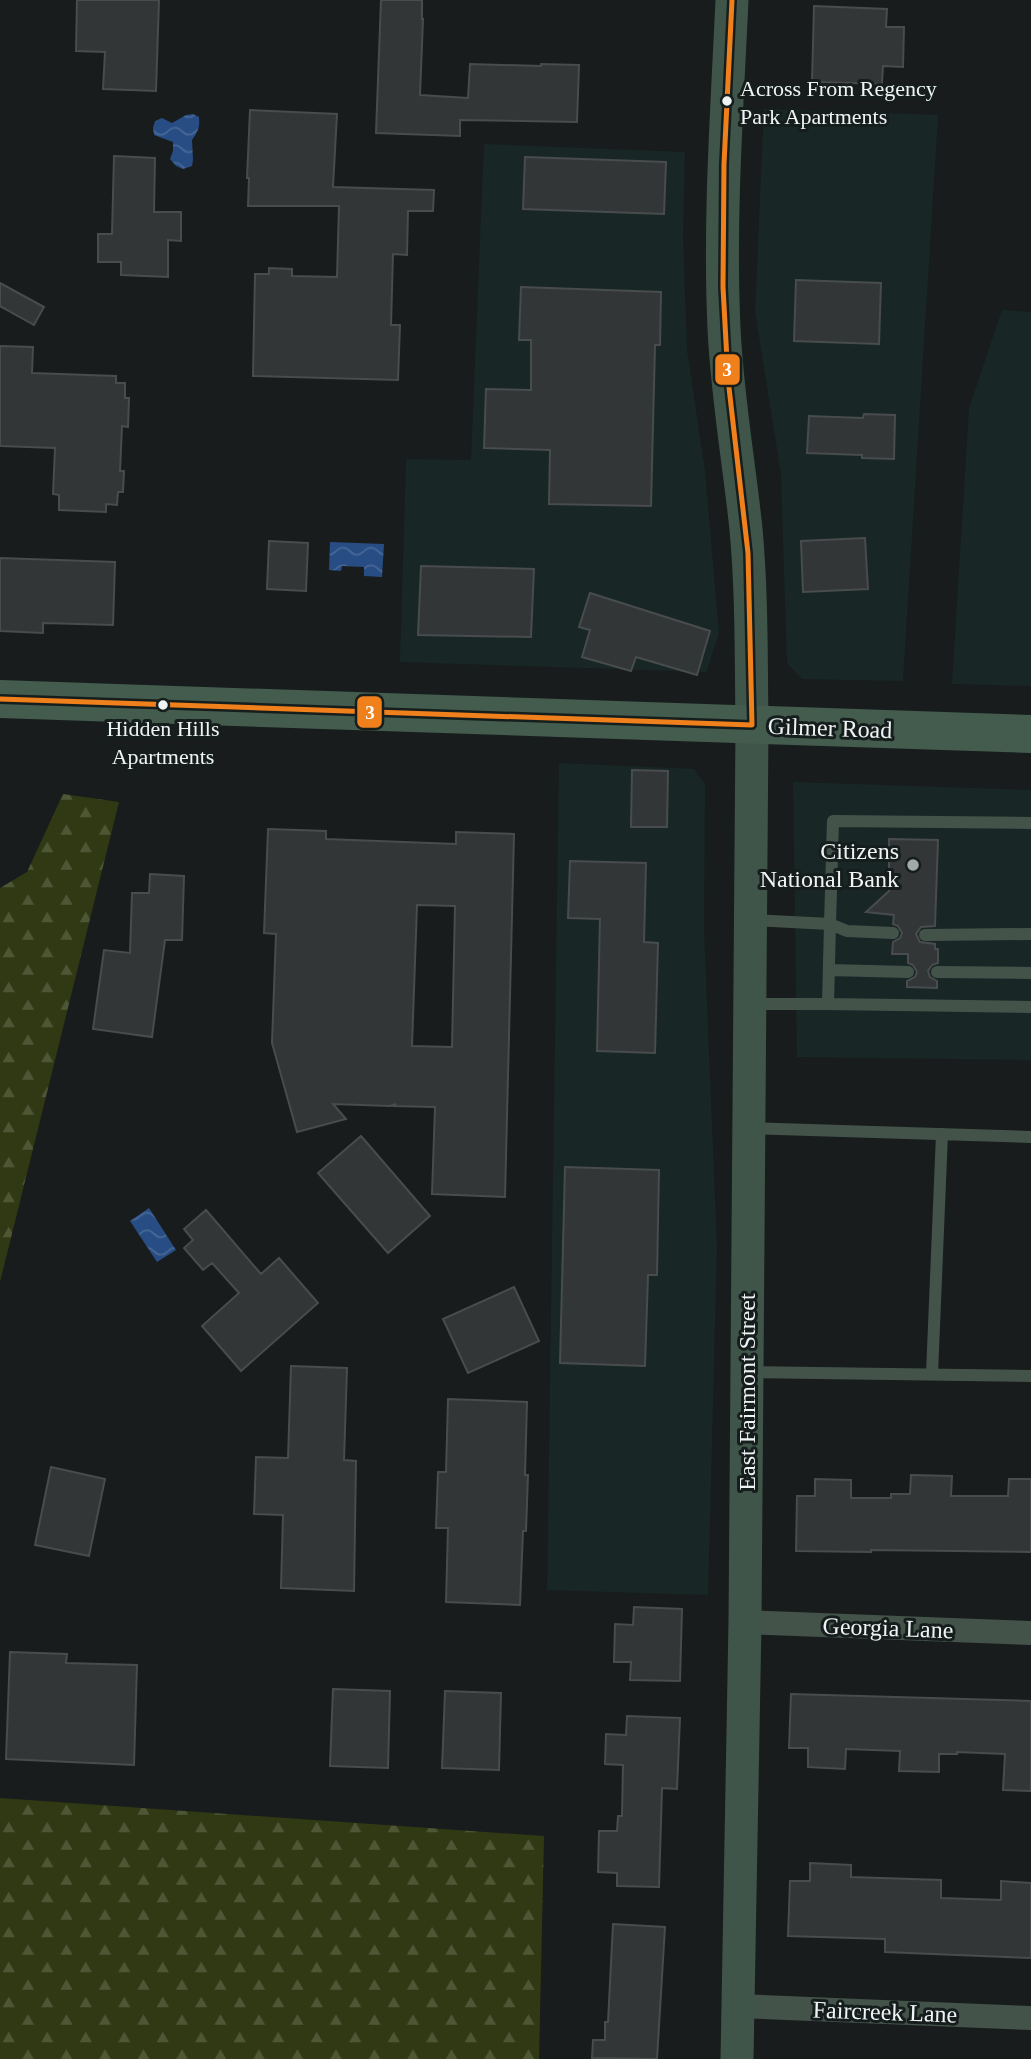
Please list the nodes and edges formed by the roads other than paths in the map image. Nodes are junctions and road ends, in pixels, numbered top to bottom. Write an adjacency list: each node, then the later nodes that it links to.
1 (732, 0): 3 (street, East Fairmont Street)
2 (0, 699): 3 (main road, Gilmer Road)
3 (752, 724): 4 (main road, Gilmer Road); 6 (street, East Fairmont Street)
4 (1031, 734)
5 (1031, 823): 7 (lane)
6 (750, 920): 7 (lane); 15 (street, East Fairmont Street)
7 (830, 925): 8 (lane); 11 (lane)
8 (893, 933)
9 (1031, 934): 10 (lane)
10 (925, 935)
11 (829, 970): 12 (lane); 16 (lane)
12 (908, 972)
13 (937, 972): 14 (lane)
14 (1031, 973)
15 (750, 1004): 16 (lane); 18 (street, East Fairmont Street)
16 (828, 1004): 17 (lane)
17 (1031, 1007)
18 (749, 1128): 19 (lane); 21 (street, East Fairmont Street)
19 (942, 1134): 20 (lane); 22 (lane)
20 (1031, 1137)
21 (747, 1372): 22 (lane); 24 (street, East Fairmont Street)
22 (932, 1374): 23 (lane)
23 (1031, 1376)
24 (746, 1622): 25 (street, Georgia Lane); 26 (street, East Fairmont Street)
25 (1031, 1633)
26 (738, 2007): 27 (street, Faircreek Lane); 28 (street, East Fairmont Street)
27 (1031, 2018)
28 (737, 2059)

